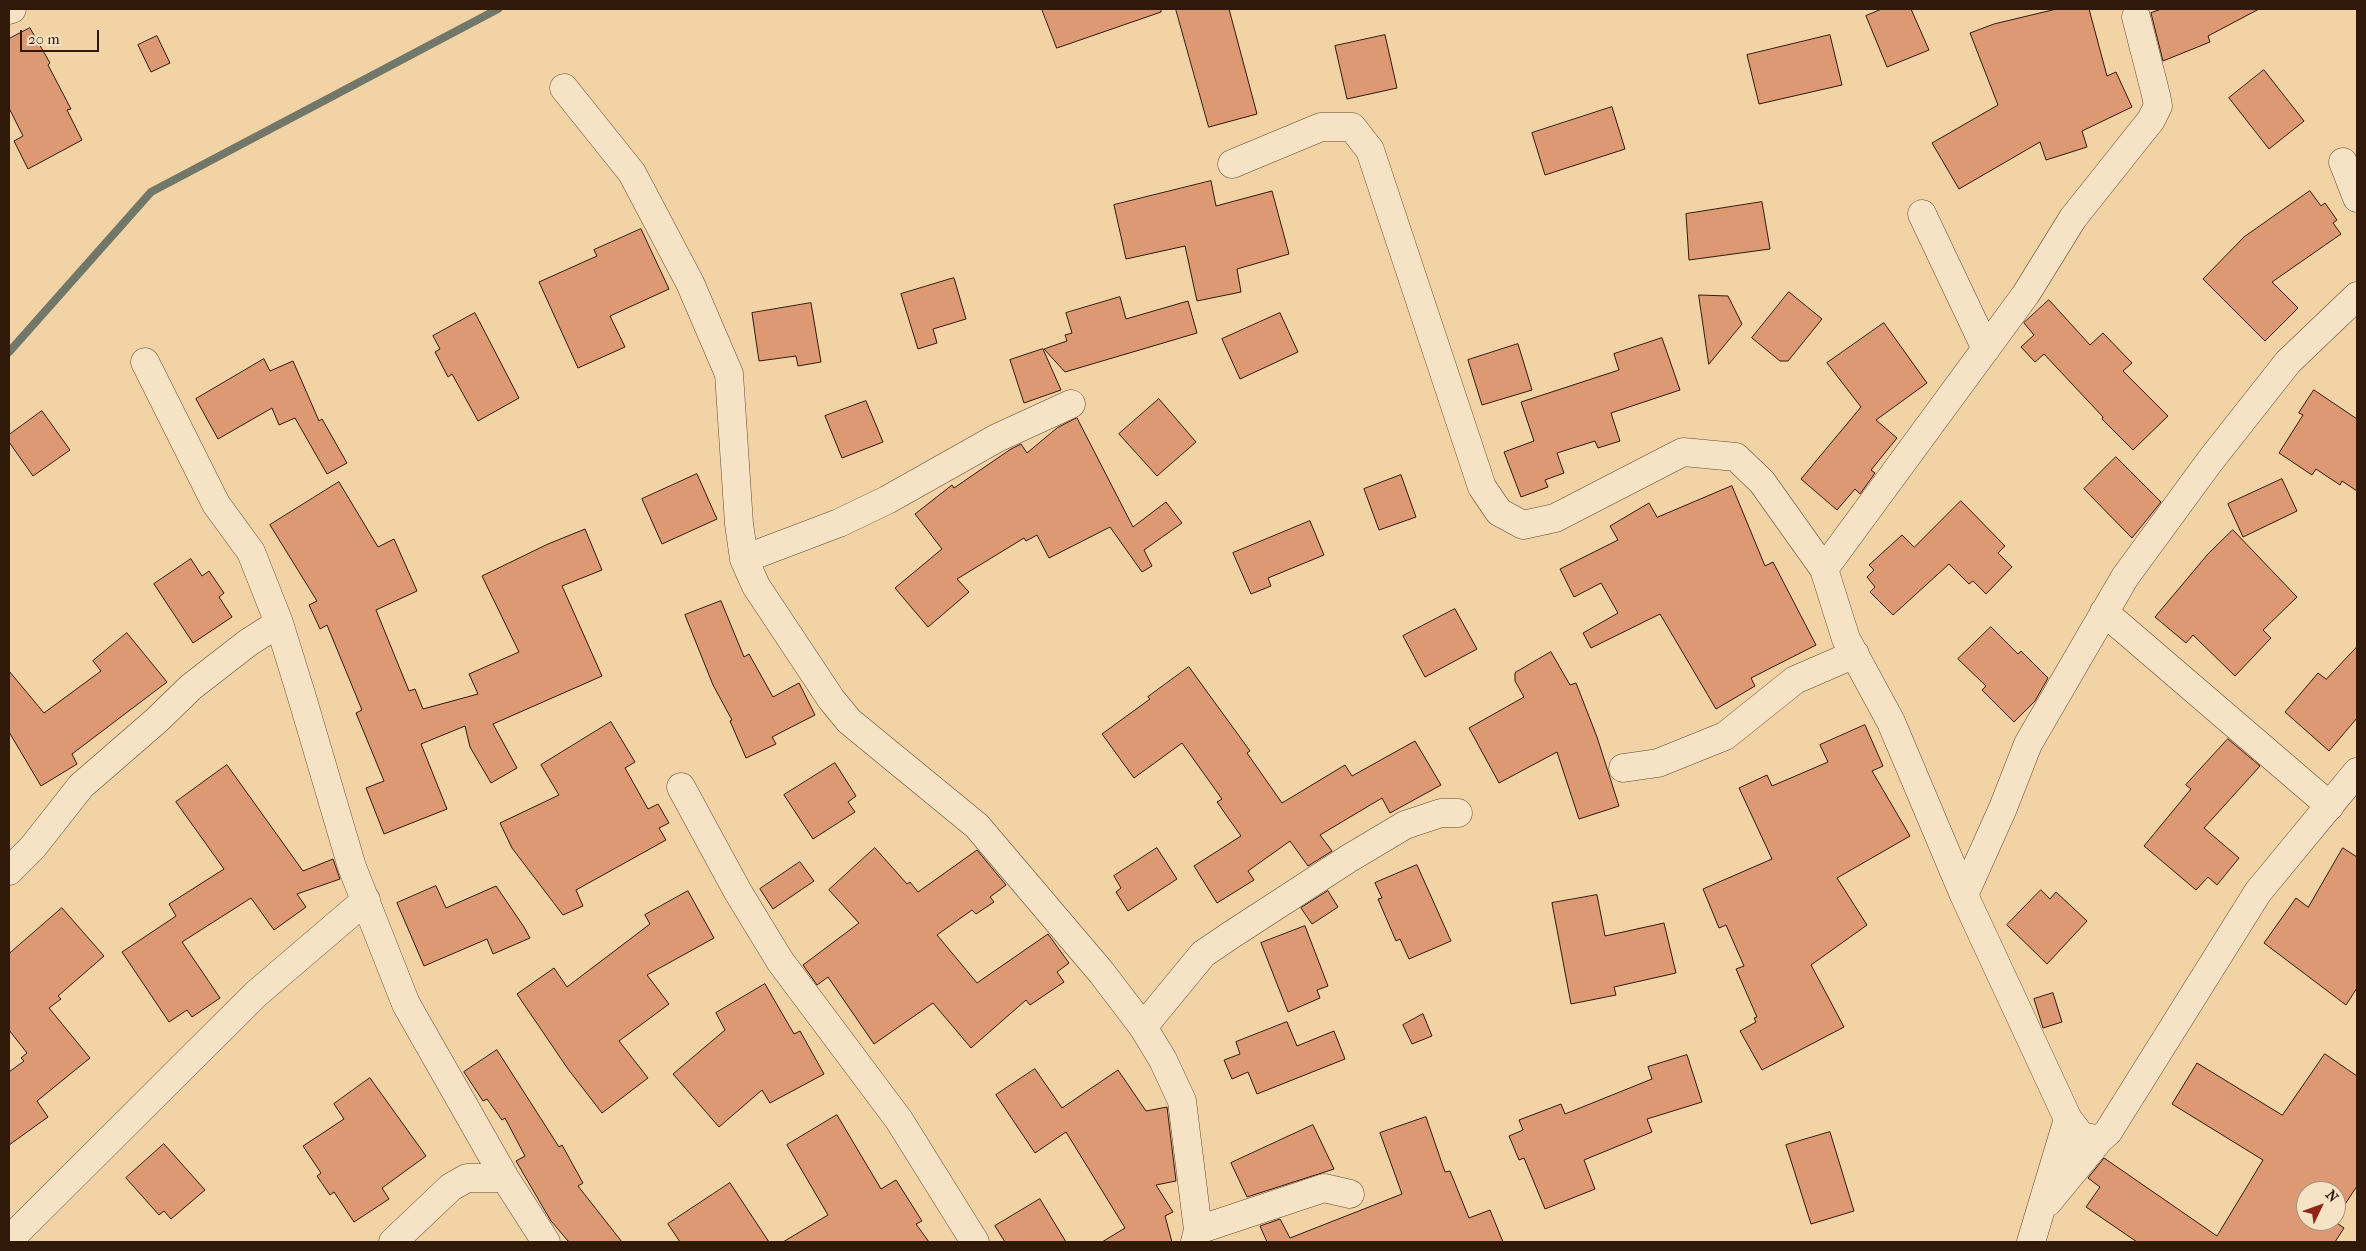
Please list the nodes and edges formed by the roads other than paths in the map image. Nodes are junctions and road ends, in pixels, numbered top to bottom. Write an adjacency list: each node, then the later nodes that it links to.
1 (12, 9): 2 (street)
2 (9, 10)
3 (2136, 17): 10 (street)
4 (564, 88): 13 (street)
5 (2343, 162): 7 (street)
6 (1232, 164): 14 (street)
7 (2357, 198)
8 (1922, 214): 10 (street)
9 (2357, 296): 15 (street)
10 (1986, 348): 14 (street)
11 (145, 362): 16 (street)
12 (1071, 404): 13 (street)
13 (744, 559): 26 (street)
14 (1824, 569): 17 (street)
15 (2104, 612): 21 (street); 24 (street)
16 (279, 624): 23 (street); 25 (street)
17 (1855, 654): 18 (street); 24 (street)
18 (1623, 768)
19 (2357, 772): 21 (street)
20 (682, 787): 36 (street)
21 (2330, 806): 28 (street)
22 (1458, 813): 26 (street)
23 (9, 871)
24 (1964, 895): 27 (street)
25 (366, 900): 29 (street); 33 (street)
26 (1143, 1027): 32 (street)
27 (2068, 1119): 28 (street); 31 (street)
28 (2099, 1140): 31 (street)
29 (505, 1178): 34 (street); 35 (street)
30 (1350, 1194): 32 (street)
31 (2040, 1211): 37 (street)
32 (1196, 1236)
33 (9, 1240)
34 (393, 1242)
35 (546, 1242)
36 (975, 1242)
37 (2031, 1242)

